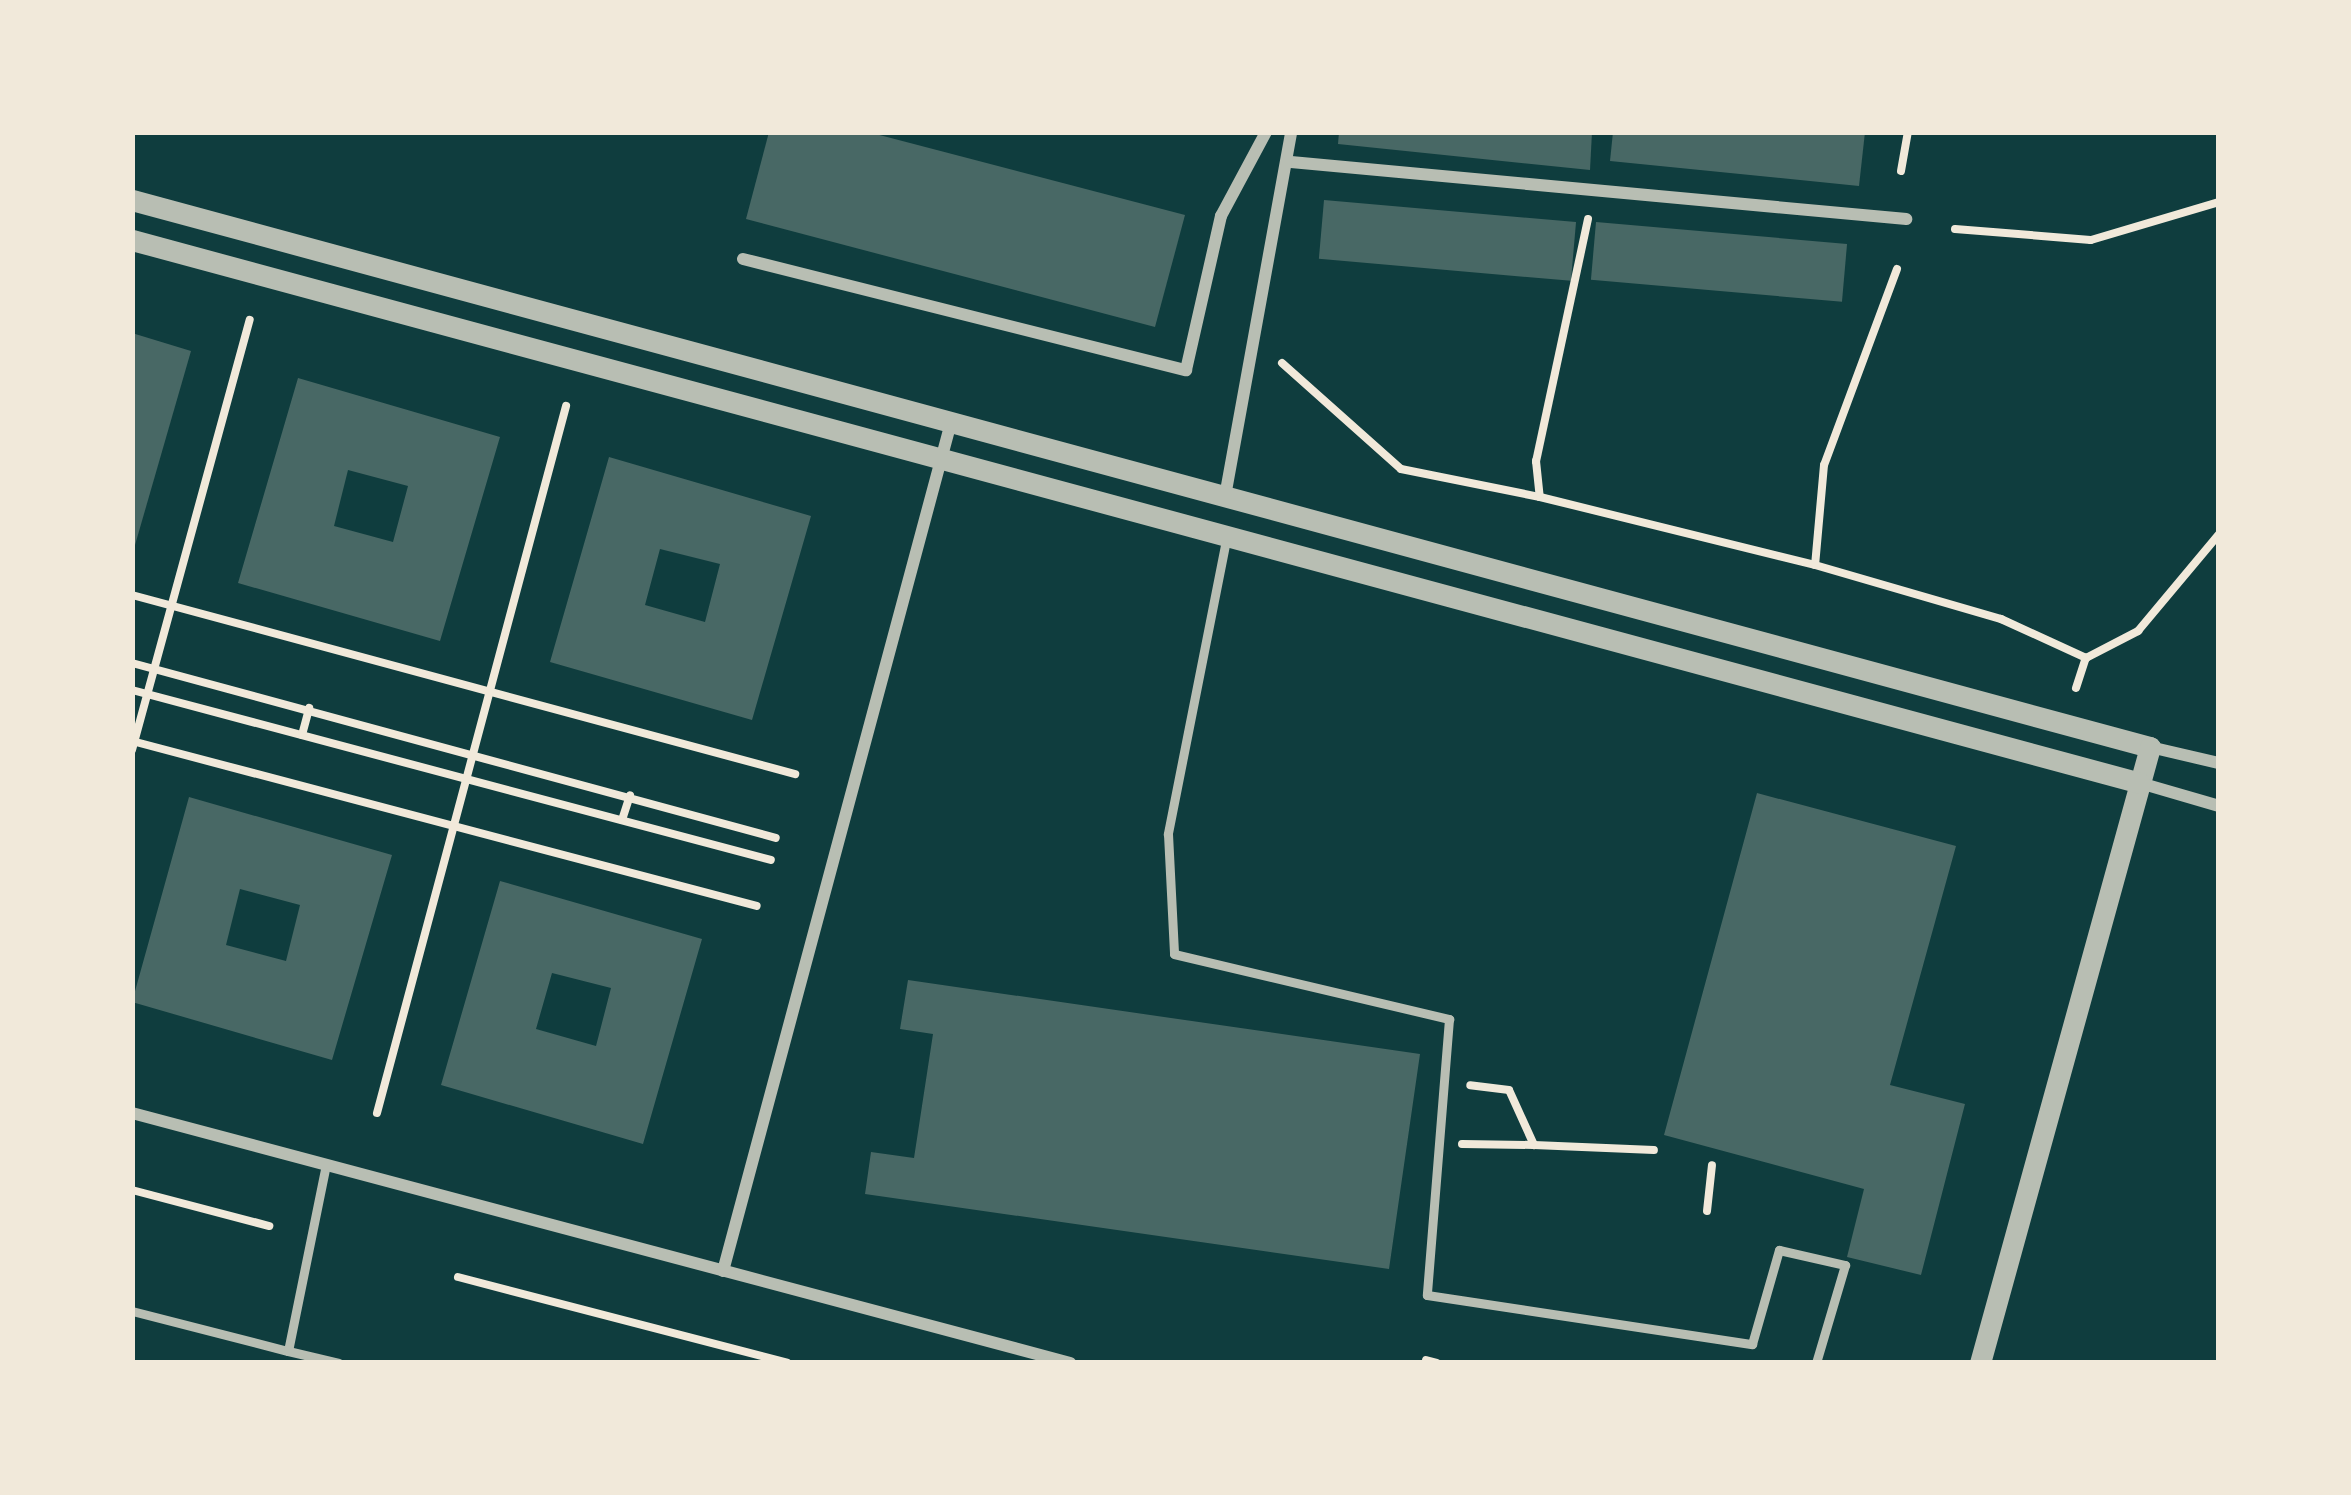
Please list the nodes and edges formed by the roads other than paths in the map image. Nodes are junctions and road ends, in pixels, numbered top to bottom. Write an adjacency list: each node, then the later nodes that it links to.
1 (1266, 132): 7 (street)
2 (1291, 132): 3 (street)
3 (1291, 162): 5 (street); 10 (street)
4 (132, 200): 8 (street)
5 (1906, 219)
6 (132, 240): 9 (street)
7 (743, 260)
8 (953, 418): 9 (street); 10 (street)
9 (941, 453): 11 (street); 18 (street)
10 (1226, 491): 12 (street)
11 (1226, 540): 14 (street); 20 (lane)
12 (2150, 747): 13 (street); 14 (street)
13 (2219, 763)
14 (2140, 783): 15 (street); 26 (street)
15 (2219, 806)
16 (132, 1113): 17 (street)
17 (326, 1165): 18 (street); 21 (lane)
18 (724, 1270): 23 (street)
19 (132, 1311): 21 (lane)
20 (1707, 1346): 24 (lane); 25 (lane)
21 (288, 1351): 22 (lane)
22 (339, 1363)
23 (1070, 1363)
24 (1702, 1363)
25 (1816, 1363)
26 (1979, 1363)

